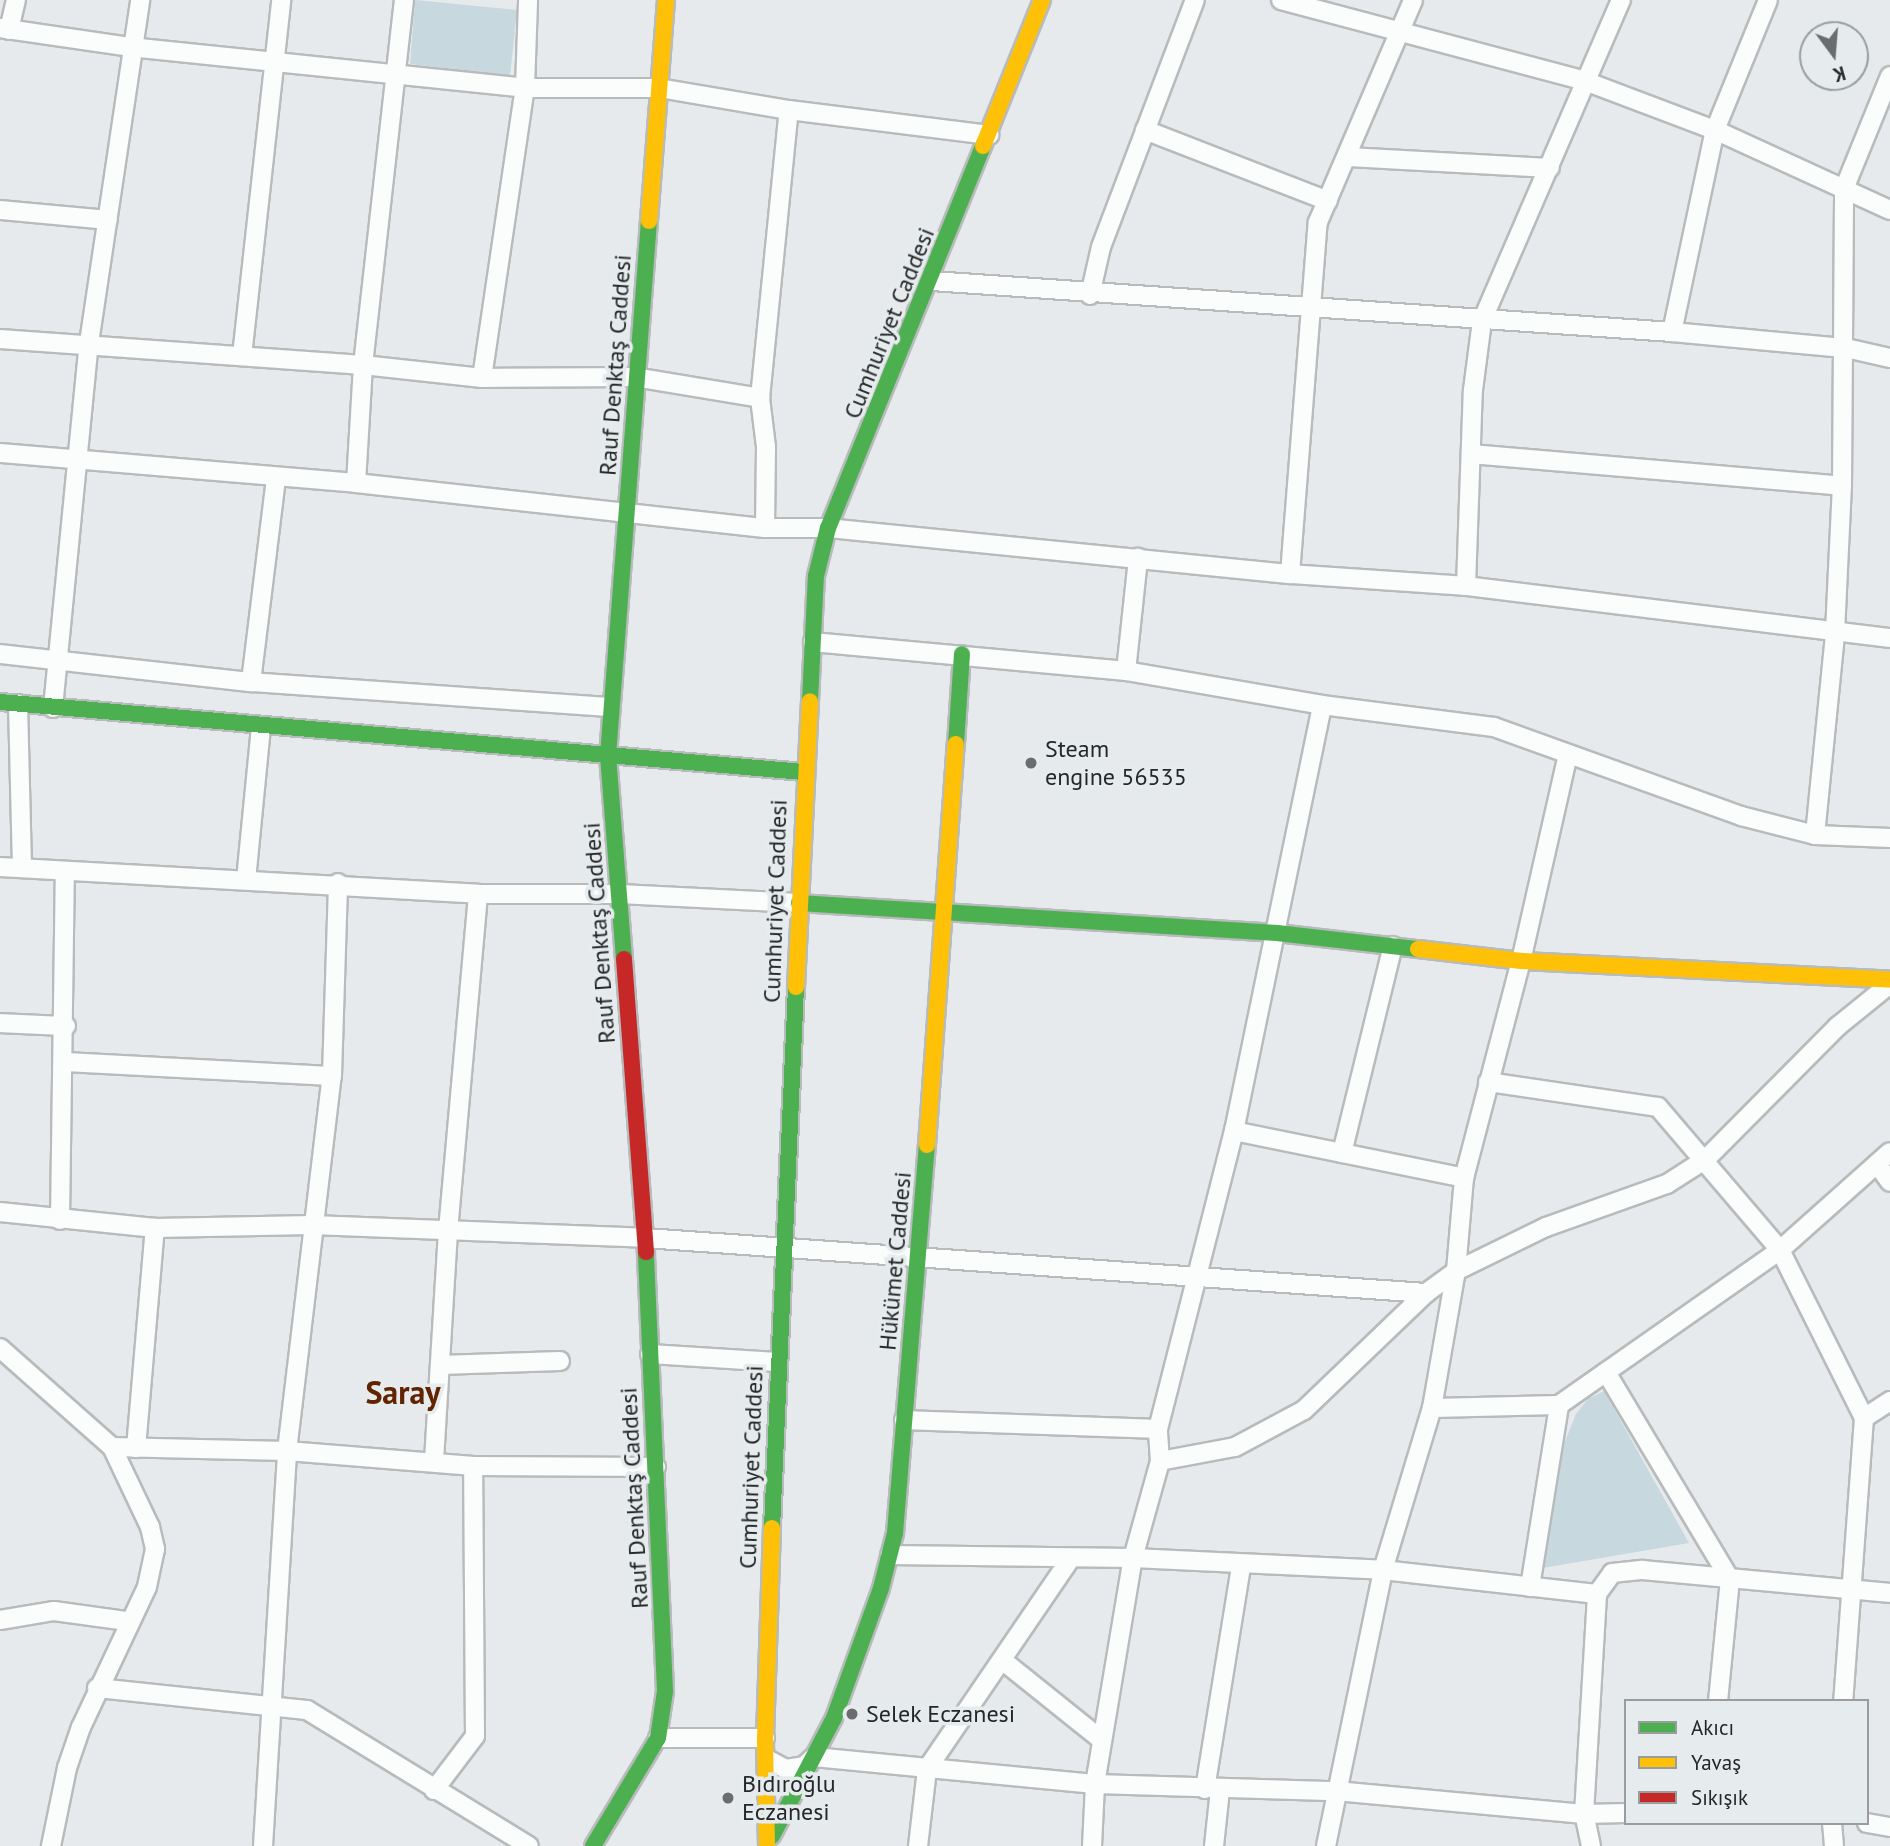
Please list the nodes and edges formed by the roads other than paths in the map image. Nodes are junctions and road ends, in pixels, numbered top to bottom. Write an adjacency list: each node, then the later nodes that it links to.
1 (16, 0): 13 (street)
2 (140, 0): 15 (street)
3 (281, 0): 16 (street)
4 (404, 0): 17 (street)
5 (528, 0): 20 (street)
6 (666, 0): 21 (street, Rauf Denktaş Caddesi)
7 (1042, 0): 25 (street, Cumhuriyet Caddesi)
8 (1195, 0): 23 (street)
9 (1280, 0): 14 (street)
10 (1413, 0): 14 (street)
11 (1620, 0): 19 (street)
12 (1768, 0): 24 (street)
13 (4, 29): 15 (street)
14 (1401, 29): 19 (street); 26 (street)
15 (130, 47): 16 (street); 32 (street)
16 (273, 63): 17 (street); 41 (street)
17 (393, 74): 20 (street); 43 (street)
18 (1890, 76): 28 (street)
19 (1585, 81): 24 (street); 27 (street)
20 (525, 88): 21 (street); 45 (street)
21 (659, 88): 22 (street); 44 (street, Rauf Denktaş Caddesi)
22 (789, 110): 25 (street); 46 (street)
23 (1145, 130): 29 (street); 34 (street)
24 (1715, 130): 28 (street); 37 (street)
25 (989, 135): 33 (street, Cumhuriyet Caddesi)
26 (1348, 157): 27 (street); 29 (street)
27 (1550, 168): 36 (street)
28 (1844, 189): 31 (street); 40 (street)
29 (1328, 201): 35 (street)
30 (0, 210): 32 (street)
31 (1890, 210)
32 (108, 220): 39 (street)
33 (932, 281): 34 (street); 55 (street, Cumhuriyet Caddesi)
34 (1090, 295): 35 (street)
35 (1309, 309): 36 (street); 57 (street)
36 (1482, 321): 37 (street); 48 (street)
37 (1672, 332): 40 (street)
38 (0, 339): 39 (street)
39 (89, 343): 41 (street); 49 (street)
40 (1846, 348): 42 (street); 52 (street)
41 (242, 356): 43 (street)
42 (1890, 358)
43 (363, 365): 45 (street); 51 (street)
44 (635, 377): 45 (street); 46 (street); 53 (street, Rauf Denktaş Caddesi)
45 (482, 378)
46 (760, 398): 54 (street)
47 (0, 453): 49 (street)
48 (1471, 454): 52 (street); 58 (street)
49 (79, 460): 50 (street); 64 (street)
50 (275, 478): 51 (street); 66 (street)
51 (356, 483): 53 (street)
52 (1842, 486): 59 (street)
53 (627, 513): 54 (street); 69 (street, Rauf Denktaş Caddesi)
54 (765, 528): 55 (street)
55 (828, 528): 56 (street); 61 (street, Cumhuriyet Caddesi)
56 (1138, 558): 57 (street); 65 (street)
57 (1290, 574): 58 (street)
58 (1466, 586): 59 (street)
59 (1835, 633): 60 (street); 75 (street)
60 (1890, 638)
61 (813, 642): 63 (street); 74 (street, Cumhuriyet Caddesi)
62 (0, 654): 64 (street)
63 (962, 654): 65 (street); 85 (street, Hükümet Caddesi)
64 (58, 659): 66 (street); 70 (street)
65 (1126, 671): 68 (street)
66 (251, 682): 69 (street)
67 (9, 703): 70 (street); 78 (street)
68 (1322, 705): 72 (street); 86 (street)
69 (610, 707): 73 (street, Rauf Denktaş Caddesi)
70 (53, 708): 71 (street)
71 (261, 727): 73 (street); 80 (street)
72 (1568, 754): 75 (street); 88 (street)
73 (608, 756): 74 (street); 83 (street, Rauf Denktaş Caddesi)
74 (803, 772): 84 (street, Cumhuriyet Caddesi)
75 (1815, 835): 76 (street)
76 (1890, 838)
77 (0, 867): 78 (street)
78 (22, 868): 79 (street)
79 (65, 874): 80 (street); 91 (street)
80 (246, 880): 81 (street)
81 (338, 883): 82 (street); 93 (street)
82 (478, 894): 83 (street); 105 (street)
83 (619, 894): 84 (street); 106 (street, Rauf Denktaş Caddesi)
84 (799, 903): 85 (street); 107 (street, Cumhuriyet Caddesi)
85 (946, 909): 86 (street); 109 (street, Hükümet Caddesi)
86 (1277, 933): 87 (street); 95 (street)
87 (1393, 946): 88 (street); 96 (street)
88 (1521, 961): 89 (street); 94 (street)
89 (1890, 982): 98 (street)
90 (0, 1023): 91 (street)
91 (66, 1026): 92 (street)
92 (65, 1062): 93 (street); 102 (street)
93 (332, 1076): 103 (street)
94 (1488, 1082): 98 (street); 99 (street)
95 (1234, 1131): 96 (street); 111 (street)
96 (1342, 1153): 99 (street)
97 (1883, 1158): 100 (street); 108 (street)
98 (1706, 1159): 108 (street); 110 (street)
99 (1464, 1178): 110 (street)
100 (1890, 1182)
101 (0, 1212): 102 (street)
102 (60, 1220): 104 (street)
103 (312, 1224): 104 (street); 105 (street); 127 (street)
104 (155, 1228): 126 (street)
105 (448, 1231): 106 (street); 117 (street)
106 (645, 1238): 107 (street); 114 (street, Rauf Denktaş Caddesi)
107 (782, 1248): 109 (street); 116 (street, Cumhuriyet Caddesi)
108 (1780, 1250): 118 (street); 122 (street)
109 (918, 1255): 111 (street); 123 (street, Hükümet Caddesi)
110 (1456, 1271): 112 (street); 121 (street)
111 (1200, 1274): 112 (street); 124 (street)
112 (1426, 1293): 129 (street)
113 (0, 1348): 125 (street)
114 (650, 1354): 116 (street); 131 (street, Rauf Denktaş Caddesi)
115 (560, 1361): 117 (street)
116 (778, 1362): 150 (street, Cumhuriyet Caddesi)
117 (440, 1365): 128 (street)
118 (1606, 1371): 120 (street); 137 (street)
119 (1890, 1401): 122 (street)
120 (1559, 1405): 121 (street); 138 (street)
121 (1432, 1408): 136 (street)
122 (1864, 1418): 139 (street)
123 (904, 1420): 124 (street); 132 (street, Hükümet Caddesi)
124 (1158, 1429): 129 (street)
125 (112, 1447): 126 (street); 143 (street)
126 (136, 1448): 127 (street)
127 (287, 1451): 128 (street); 148 (street)
128 (434, 1460): 130 (street)
129 (1160, 1461): 133 (street)
130 (473, 1466): 131 (street); 156 (street)
131 (656, 1468): 149 (street, Rauf Denktaş Caddesi)
132 (890, 1555): 134 (street); 152 (street, Hükümet Caddesi)
133 (1133, 1558): 134 (street); 135 (street); 151 (street)
134 (1069, 1561): 144 (street)
135 (1241, 1567): 136 (street); 157 (street)
136 (1383, 1570): 138 (street); 158 (street)
137 (1730, 1579): 139 (street); 141 (street); 146 (street)
138 (1530, 1587): 141 (street)
139 (1854, 1592): 140 (street); 147 (street)
140 (1890, 1593)
141 (1597, 1594): 160 (street)
142 (0, 1620): 143 (street)
143 (128, 1621): 145 (street)
144 (1002, 1660): 151 (street); 154 (street)
145 (97, 1688): 148 (street); 164 (street)
146 (1718, 1699)
147 (1843, 1699)
148 (271, 1709): 156 (street); 165 (street)
149 (658, 1738): 150 (street); 167 (street, Rauf Denktaş Caddesi)
150 (765, 1738): 153 (street, Cumhuriyet Caddesi)
151 (1102, 1740): 155 (street)
152 (814, 1757): 153 (street); 154 (street); 168 (street, Hükümet Caddesi)
153 (767, 1759): 168 (street, Cumhuriyet Caddesi)
154 (927, 1769): 155 (street); 169 (street)
155 (1095, 1784): 157 (street); 170 (street)
156 (434, 1790): 166 (street)
157 (1212, 1790): 158 (street); 171 (street)
158 (1336, 1791): 160 (street); 172 (street)
159 (1624, 1813): 160 (street)
160 (1584, 1814): 173 (street)
161 (1869, 1823): 163 (street)
162 (1832, 1825): 174 (street)
163 (1890, 1827)
164 (51, 1846)
165 (263, 1846)
166 (529, 1846)
167 (593, 1846)
168 (767, 1846)
169 (918, 1846)
170 (1092, 1846)
171 (1214, 1846)
172 (1326, 1846)
173 (1591, 1846)
174 (1835, 1846)

